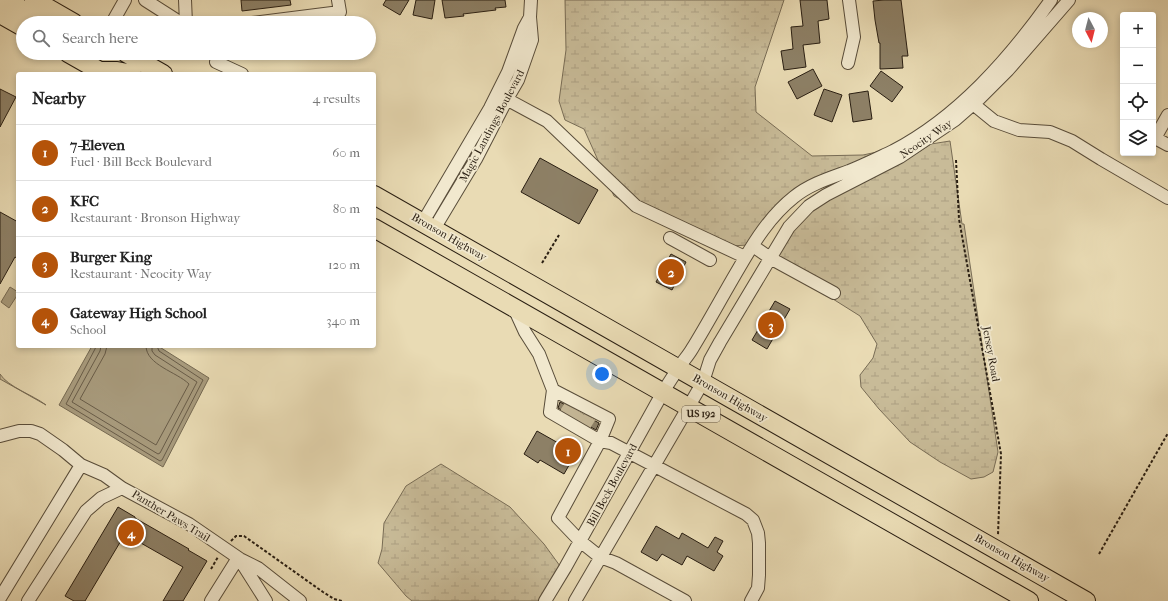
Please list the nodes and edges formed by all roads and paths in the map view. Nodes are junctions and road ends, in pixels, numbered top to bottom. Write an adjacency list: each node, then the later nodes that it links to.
1 (6, 0): 12 (highway)
2 (34, 0): 13 (highway)
3 (125, 0): 14 (street)
4 (145, 0): 15 (street)
5 (184, 0): 16 (street)
6 (338, 0): 17 (street)
7 (531, 0): 28 (street, Magic Landings Boulevard)
8 (849, 0): 22 (street)
9 (1051, 0): 29 (street, Neocity Way)
10 (1069, 0): 29 (street, Neocity Way)
11 (0, 14): 18 (highway)
12 (33, 16)
13 (62, 16)
14 (116, 16)
15 (170, 16)
16 (185, 16)
17 (308, 16)
18 (16, 23)
19 (80, 60): 23 (highway)
20 (138, 60): 26 (highway)
21 (216, 62): 27 (street)
22 (848, 63)
23 (100, 72)
24 (110, 72): 25 (highway)
25 (122, 72)
26 (159, 72)
27 (238, 72)
28 (502, 97): 35 (street, Magic Landings Boulevard); 40 (street)
29 (970, 101): 34 (street); 39 (street, Neocity Way); 41 (street, Neocity Way)
30 (1168, 115): 31 (street)
31 (1168, 145)
32 (956, 160): 61 (path, Jersey Road)
33 (376, 196): 35 (highway, Bronson Highway / US 192)
34 (1168, 198)
35 (428, 226): 46 (highway, Bronson Highway / US 192)
36 (376, 229): 45 (highway, US 192)
37 (559, 235): 43 (path)
38 (670, 238): 42 (street)
39 (753, 246): 40 (street, Neocity Way); 41 (street)
40 (745, 257): 46 (street, Bill Beck Boulevard)
41 (770, 258): 44 (street); 47 (street, Neocity Way)
42 (710, 260)
43 (542, 263)
44 (834, 293)
45 (514, 308): 48 (street); 49 (highway, US 192)
46 (678, 368): 47 (highway, Bronson Highway / US 192); 49 (street, Bill Beck Boulevard)
47 (703, 382): 50 (street); 61 (highway, Bronson Highway / US 192)
48 (553, 390): 51 (street); 51 (street)
49 (663, 392): 50 (highway, US 192); 55 (street, Bill Beck Boulevard)
50 (688, 406): 57 (street); 76 (highway, US 192)
51 (577, 416): 54 (street); 54 (street)
52 (1168, 433): 62 (path)
53 (0, 436): 56 (street, Panther Paws Trail)
54 (600, 441): 55 (street); 59 (street)
55 (629, 453): 57 (street); 59 (street, Bill Beck Boulevard)
56 (81, 465): 58 (street, Panther Paws Trail); 66 (street)
57 (654, 465): 63 (street); 75 (street)
58 (122, 488): 60 (street, Panther Paws Trail); 67 (street)
59 (580, 541): 63 (street); 72 (street, Bill Beck Boulevard)
60 (225, 549): 64 (street, Panther Paws Trail); 65 (path); 71 (path)
61 (997, 550): 77 (highway, Bronson Highway / US 192)
62 (1099, 554)
63 (600, 557): 73 (street); 74 (street)
64 (239, 559): 68 (street); 69 (street, Panther Paws Trail); 70 (street, Panther Paws Trail)
65 (210, 569)
66 (0, 598)
67 (28, 601)
68 (211, 601)
69 (266, 601)
70 (300, 601)
71 (342, 601)
72 (544, 601)
73 (575, 601)
74 (685, 601)
75 (751, 601)
76 (1029, 601)
77 (1086, 601)

